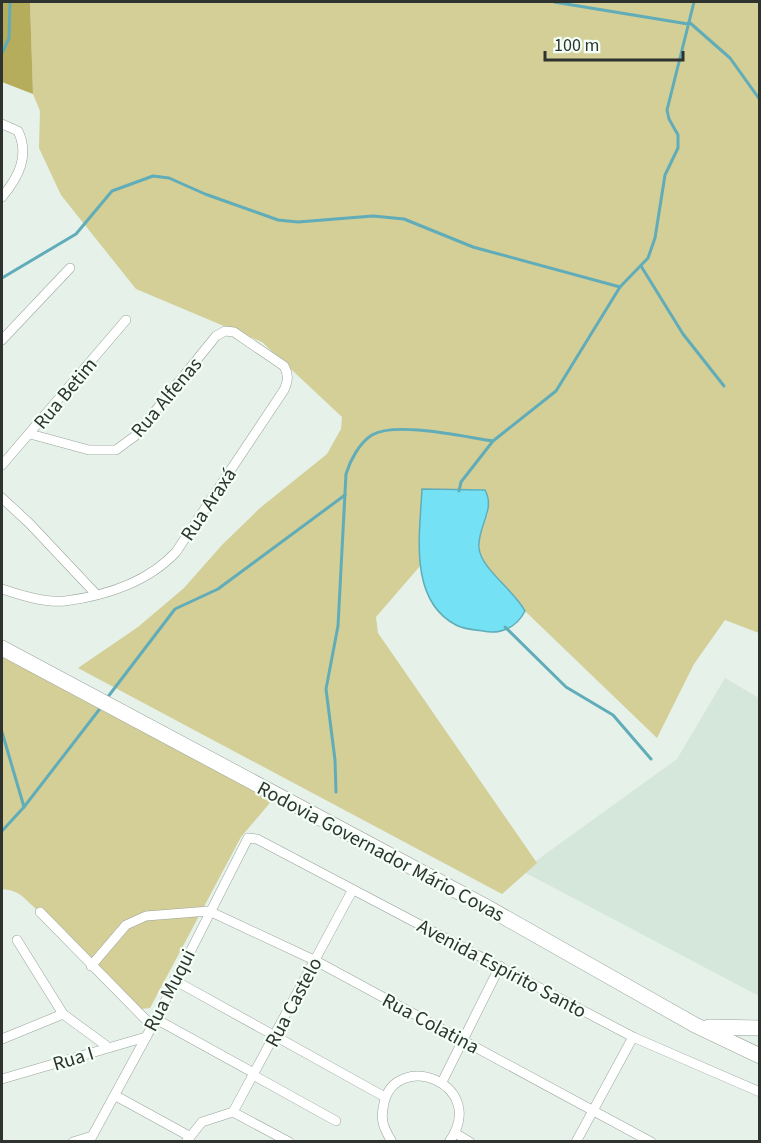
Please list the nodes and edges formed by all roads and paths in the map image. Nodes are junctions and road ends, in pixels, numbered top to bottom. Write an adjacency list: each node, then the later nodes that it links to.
1 (2, 124): 2 (street)
2 (6, 187): 3 (street)
3 (2, 197)
4 (70, 268): 6 (street)
5 (126, 320): 8 (street, Rua Betim)
6 (2, 340)
7 (288, 377): 8 (street, Rua Alfenas); 12 (street, Rua Araxá)
8 (30, 434): 9 (street, Rua Betim)
9 (2, 465)
10 (2, 498): 12 (street)
11 (2, 589): 12 (street, Rua Araxá)
12 (95, 593)
13 (2, 648): 25 (main road, Rodovia Governador Mário Covas)
14 (248, 838): 15 (street, Avenida Espírito Santo); 16 (street, Rua Muqui)
15 (352, 891): 19 (street, Rua Castelo); 21 (street, Avenida Espírito Santo)
16 (209, 911): 19 (street, Rua Colatina); 20 (street); 22 (street, Rua Muqui)
17 (40, 912): 20 (street)
18 (17, 940): 23 (street)
19 (316, 961): 27 (street, Rua Castelo); 31 (street, Rua Colatina)
20 (91, 966): 24 (street)
21 (500, 966): 29 (street, Avenida Espírito Santo); 31 (street)
22 (174, 980): 24 (street, Rua Muqui); 27 (street)
23 (63, 1014): 30 (street); 32 (street)
24 (154, 1023): 28 (street, Rua Muqui); 34 (street)
25 (695, 1025): 26 (main road); 33 (main road, Rodovia Governador Mário Covas)
26 (759, 1028)
27 (276, 1036): 34 (street, Rua Castelo); 39 (street)
28 (146, 1037): 32 (street, Rua I); 38 (street, Rua Muqui)
29 (633, 1038): 37 (street, Avenida Espírito Santo); 40 (street)
30 (2, 1039)
31 (462, 1040): 36 (street); 40 (street, Rua Colatina)
32 (108, 1047): 35 (street, Rua I)
33 (759, 1056)
34 (254, 1074): 41 (street, Rua Castelo); 42 (street)
35 (2, 1079)
36 (441, 1082): 39 (street); 43 (street)
37 (759, 1092)
38 (116, 1096): 44 (street, Rua Muqui); 45 (street)
39 (385, 1097): 48 (street)
40 (593, 1111): 50 (street); 51 (street, Rua Colatina)
41 (233, 1112): 45 (street); 46 (street)
42 (336, 1121)
43 (452, 1137): 49 (street)
44 (91, 1139): 47 (street)
45 (188, 1139)
46 (287, 1141)
47 (73, 1142)
48 (392, 1142)
49 (470, 1142)
50 (576, 1142)
51 (651, 1142)

